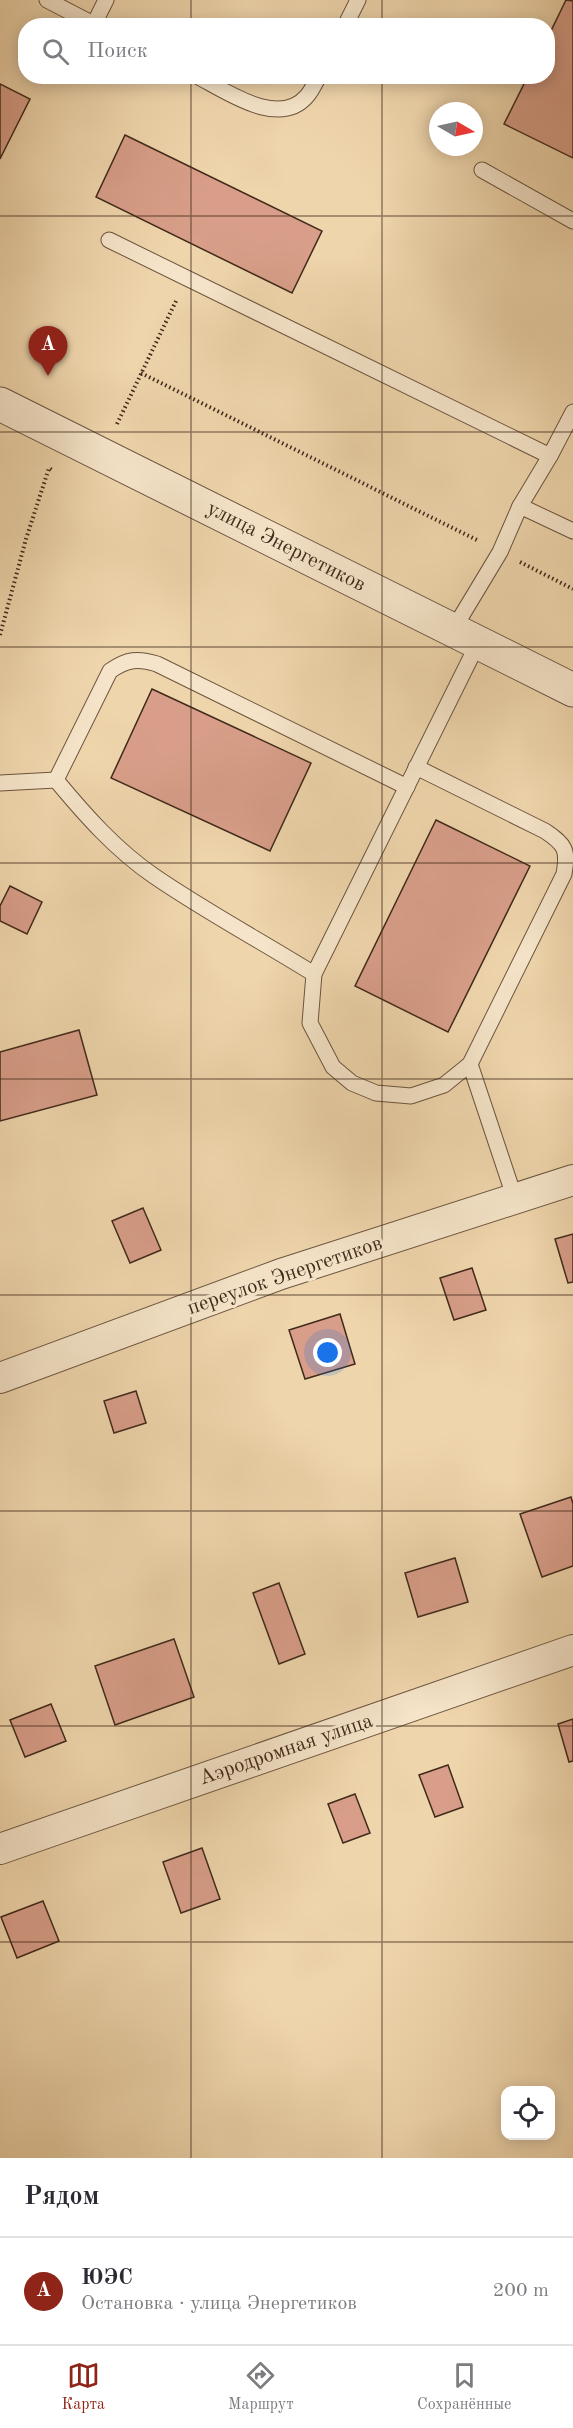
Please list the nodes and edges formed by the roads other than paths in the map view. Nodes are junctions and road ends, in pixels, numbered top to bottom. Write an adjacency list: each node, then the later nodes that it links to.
1 (47, 0): 4 (lane)
2 (106, 0): 5 (lane)
3 (358, 0): 6 (lane)
4 (82, 18)
5 (98, 18)
6 (349, 18)
7 (213, 84): 8 (lane)
8 (314, 84)
9 (482, 170): 10 (lane)
10 (573, 221)
11 (109, 240): 14 (lane)
12 (0, 404): 17 (street, улица Энергетиков)
13 (573, 412): 14 (lane)
14 (550, 456): 15 (lane)
15 (520, 506): 16 (lane); 17 (lane)
16 (573, 531)
17 (465, 636): 18 (street, улица Энергетиков); 19 (lane)
18 (573, 690)
19 (416, 767): 22 (lane); 24 (lane)
20 (56, 780): 21 (lane); 22 (lane); 23 (lane)
21 (0, 783)
22 (407, 787): 23 (lane)
23 (314, 974): 24 (lane)
24 (470, 1064): 26 (lane)
25 (573, 1180): 26 (street, переулок Энергетиков)
26 (515, 1199): 27 (street, переулок Энергетиков)
27 (0, 1378)
28 (573, 1650): 29 (street, Аэродромная улица)
29 (0, 1850)

